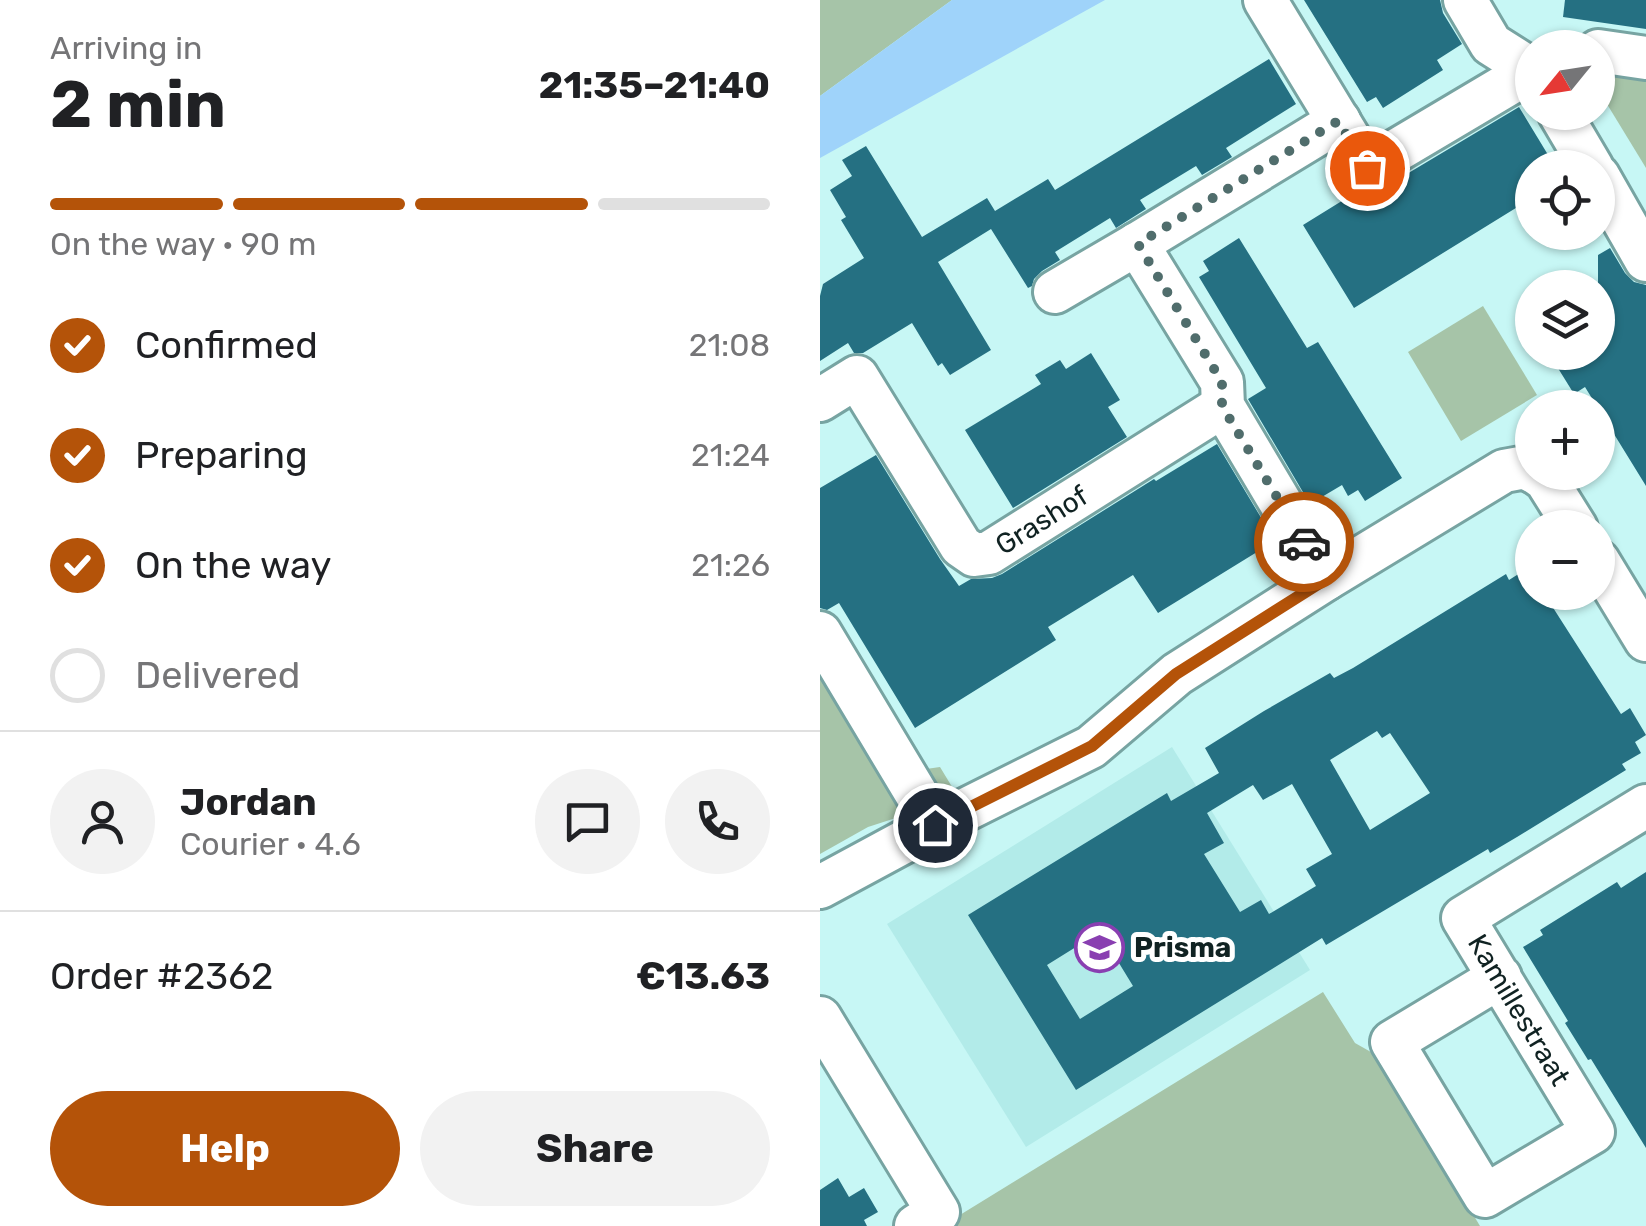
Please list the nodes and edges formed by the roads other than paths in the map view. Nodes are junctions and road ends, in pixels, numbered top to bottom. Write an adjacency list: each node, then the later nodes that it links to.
1 (1265, 0): 7 (street)
2 (1465, 0): 5 (street)
3 (1615, 54): 4 (street)
4 (1646, 58)
5 (1515, 59)
6 (1515, 80): 7 (street)
7 (1338, 121): 9 (street)
8 (1615, 206): 10 (street)
9 (1138, 244): 11 (street); 13 (street)
10 (1646, 260)
11 (1055, 292)
12 (820, 400): 13 (street, Grashof)
13 (1222, 406): 15 (street)
14 (1515, 469): 15 (street)
15 (1326, 579): 20 (street)
16 (1615, 589): 18 (street)
17 (820, 633): 20 (street)
18 (1646, 640)
19 (1646, 806): 22 (street, Kamillestraat)
20 (935, 825): 21 (street)
21 (820, 886)
22 (1500, 977): 22 (street, Kamillestraat)
23 (820, 1018): 24 (street)
24 (927, 1219)

